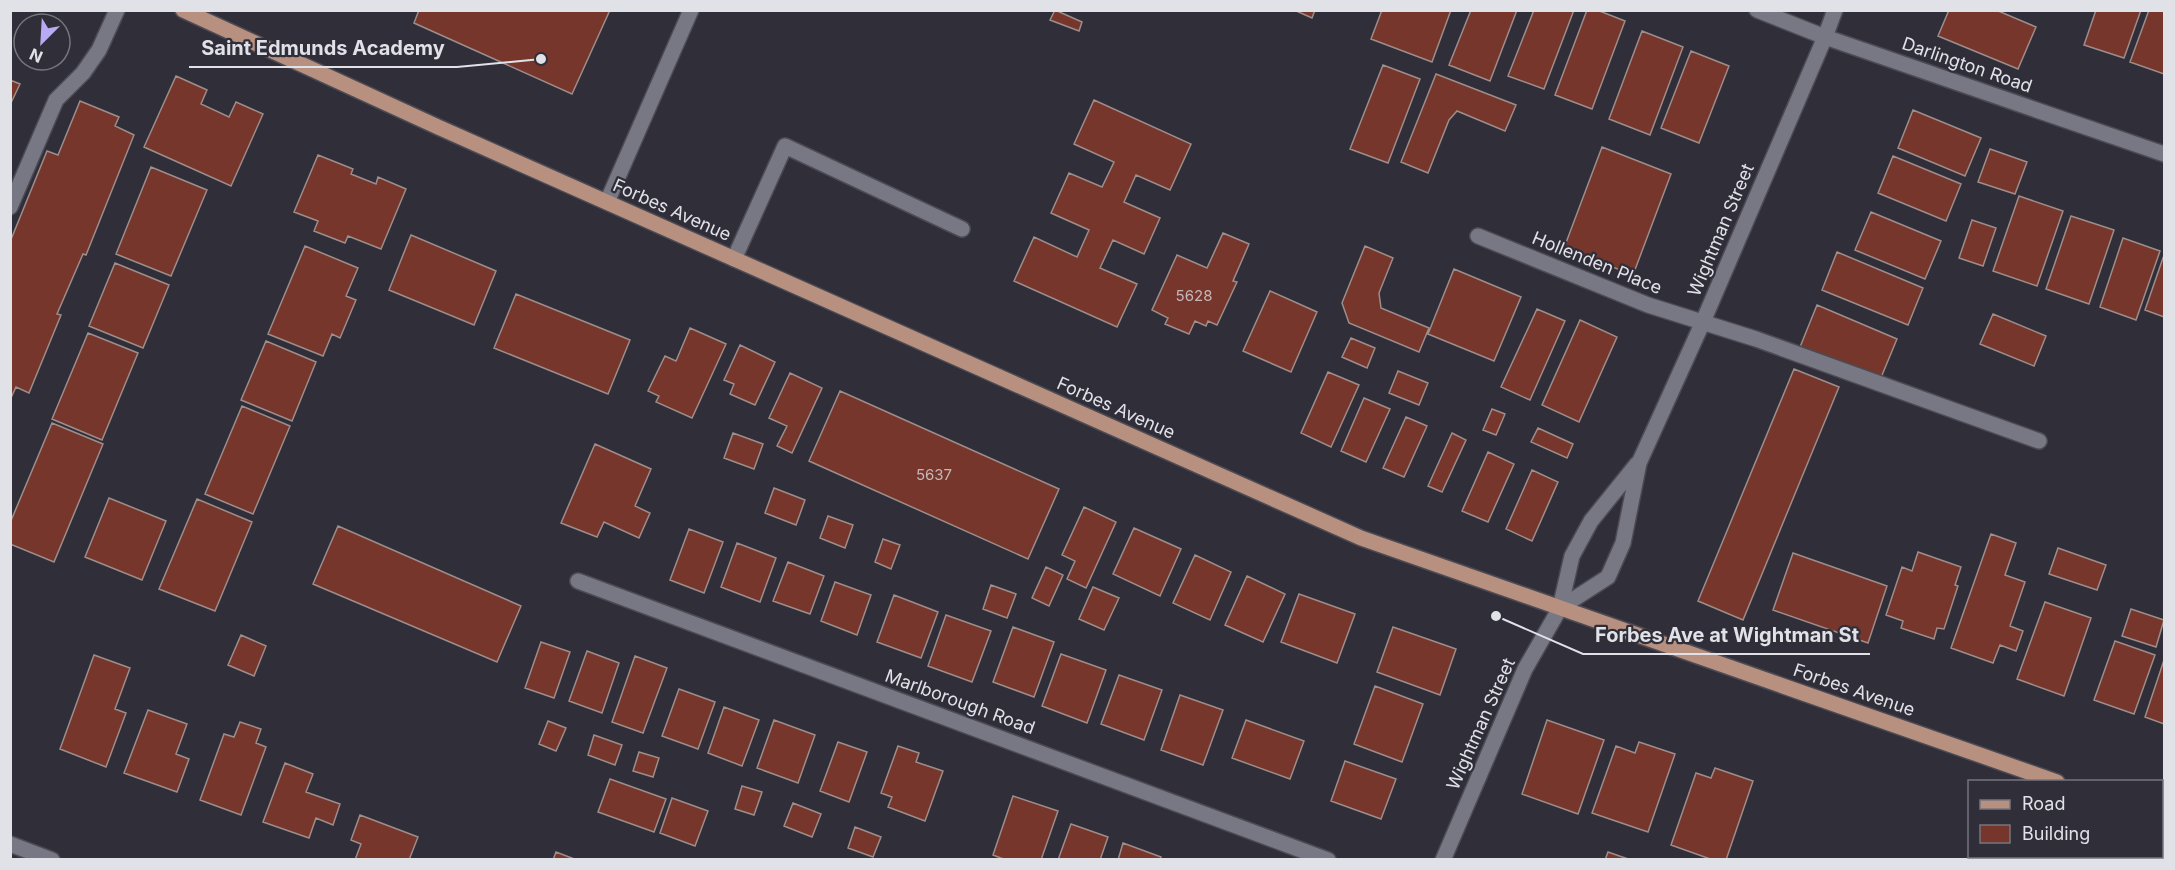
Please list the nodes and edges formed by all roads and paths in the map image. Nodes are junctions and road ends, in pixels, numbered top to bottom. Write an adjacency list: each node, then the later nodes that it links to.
1 (117, 10): 9 (street)
2 (183, 10): 8 (main road, Forbes Avenue)
3 (691, 10): 8 (street)
4 (1757, 10): 6 (street, Darlington Road)
5 (1835, 10): 6 (street, Wightman Street)
6 (1825, 37): 7 (street, Darlington Road); 13 (street, Wightman Street)
7 (2164, 154)
8 (607, 202): 12 (main road, Forbes Avenue)
9 (10, 207)
10 (962, 229): 12 (street)
11 (1478, 236): 13 (street, Hollenden Place)
12 (734, 259): 17 (main road, Forbes Avenue)
13 (1702, 324): 14 (street, Hollenden Place); 15 (street, Wightman Street)
14 (2039, 441)
15 (1639, 463): 17 (street, Wightman Street); 17 (street, Wightman Street)
16 (578, 581): 21 (street, Marlborough Road)
17 (1560, 608): 18 (main road, Forbes Avenue); 22 (street, Wightman Street)
18 (2051, 780)
19 (10, 844): 20 (street)
20 (52, 860)
21 (1329, 860)
22 (1443, 860)

